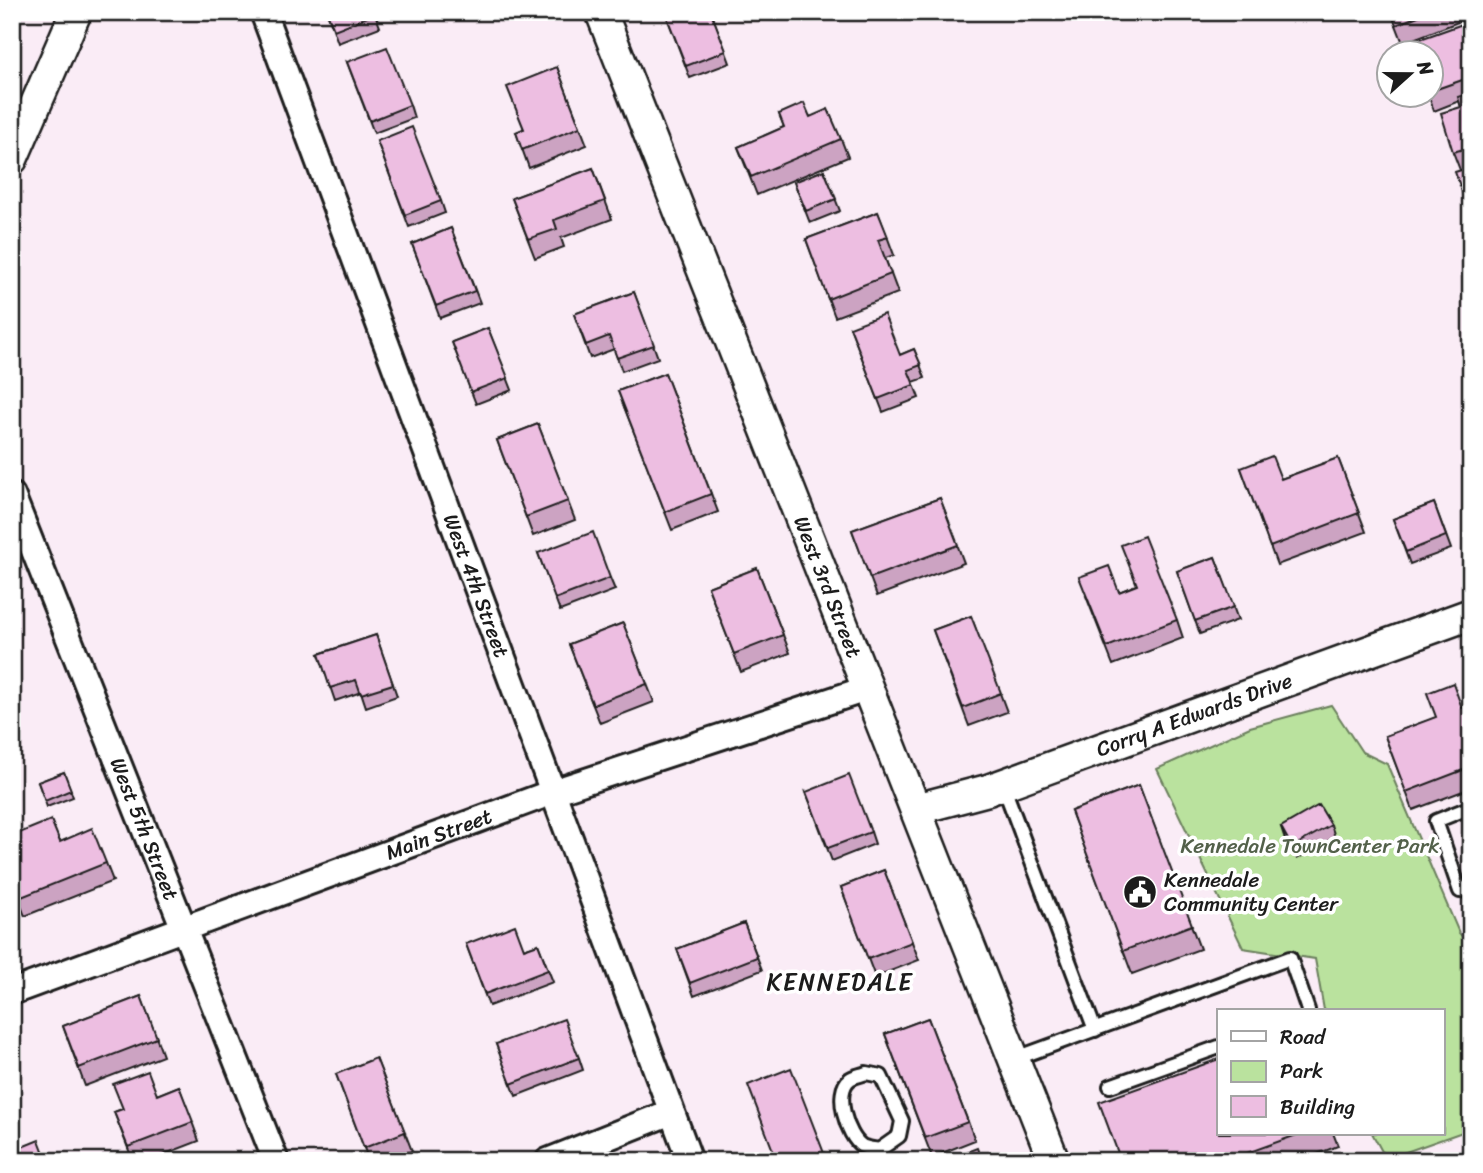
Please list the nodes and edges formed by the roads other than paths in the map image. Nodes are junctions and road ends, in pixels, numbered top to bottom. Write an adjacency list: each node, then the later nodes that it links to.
1 (76, 12): 4 (street)
2 (263, 12): 9 (street, West 4th Street)
3 (601, 12): 7 (street, West 3rd Street)
4 (12, 159)
5 (12, 495): 13 (street, West 5th Street)
6 (1471, 614): 8 (street, Corry A Edwards Drive)
7 (869, 688): 9 (street, Main Street); 11 (street, West 3rd Street)
8 (1003, 784): 11 (street, Corry A Edwards Drive); 16 (lane)
9 (553, 792): 13 (street, Main Street); 20 (street, West 4th Street)
10 (1471, 807): 12 (lane)
11 (916, 809): 18 (street, West 3rd Street)
12 (1471, 886)
13 (184, 927): 14 (street, Main Street); 22 (street, West 5th Street)
14 (12, 992)
15 (1308, 1009): 16 (lane)
16 (1095, 1030): 18 (lane)
17 (1217, 1047): 19 (lane)
18 (1014, 1059): 25 (street, West 3rd Street)
19 (1110, 1086)
20 (671, 1112): 23 (street); 24 (street, West 4th Street)
21 (881, 1156): 21 (lane)
22 (276, 1161)
23 (548, 1161)
24 (690, 1161)
25 (1054, 1161)

